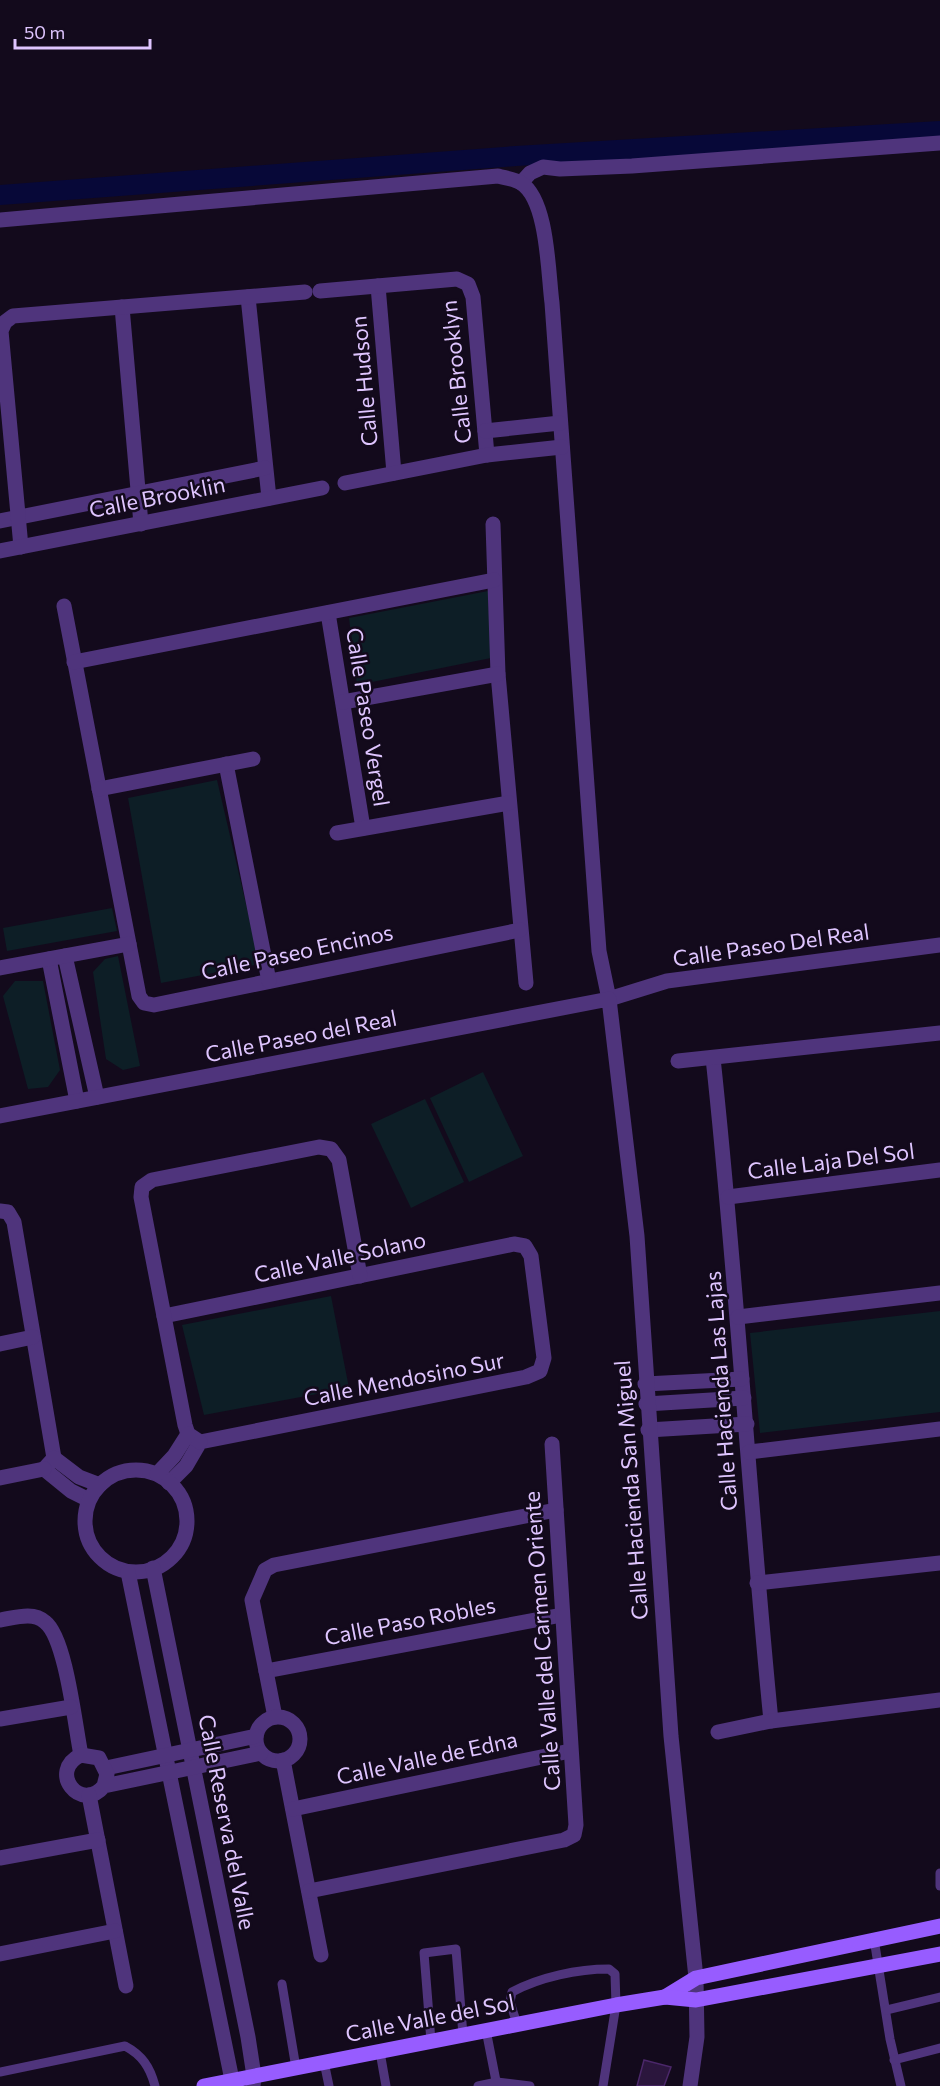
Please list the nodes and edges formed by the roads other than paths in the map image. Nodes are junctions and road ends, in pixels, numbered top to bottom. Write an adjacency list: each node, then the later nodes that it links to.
1 (940, 143): 2 (street)
2 (521, 183): 3 (street); 8 (street, Calle Hacienda San Miguel)
3 (0, 220)
4 (468, 284): 5 (street, Calle Hudson); 9 (street, Calle Brooklyn)
5 (378, 286): 6 (street, Calle Hudson); 13 (street, Calle Hudson)
6 (248, 297): 7 (street, Calle Hudson); 12 (street)
7 (122, 307): 16 (street); 18 (street, Calle Hudson)
8 (560, 423): 9 (street); 10 (street, Calle Hacienda San Miguel)
9 (485, 430): 11 (street, Calle Brooklyn)
10 (562, 447): 11 (street); 44 (street, Calle Hacienda San Miguel)
11 (487, 455): 13 (street)
12 (265, 468): 16 (street, Calle Brooklin); 17 (street)
13 (394, 473): 14 (street)
14 (345, 483)
15 (322, 488): 17 (street, Calle Brooklin)
16 (137, 494): 18 (street, Calle Brooklin); 20 (street)
17 (269, 498): 20 (street, Calle Brooklin)
18 (18, 518): 19 (street, Calle Brooklin); 22 (street, Calle Hudson)
19 (0, 521)
20 (141, 524): 22 (street, Calle Brooklin)
21 (493, 524): 24 (street)
22 (21, 547): 23 (street, Calle Brooklin)
23 (0, 551)
24 (494, 580): 26 (street); 28 (street)
25 (64, 606): 27 (street, Calle Paseo Encinos)
26 (328, 613): 27 (street); 29 (street, Calle Paseo Vergel)
27 (74, 662): 32 (street, Calle Paseo Encinos)
28 (498, 674): 29 (street); 33 (street)
29 (343, 702): 34 (street, Calle Paseo Vergel)
30 (253, 759): 31 (street)
31 (226, 764): 32 (street); 42 (street)
32 (99, 789): 37 (street, Calle Paseo Encinos)
33 (509, 803): 34 (street, Calle Paseo Vergel); 36 (street)
34 (363, 828): 35 (street, Calle Paseo Vergel)
35 (337, 833)
36 (520, 930): 42 (street, Calle Paseo Encinos); 43 (street)
37 (129, 944): 39 (street); 42 (street, Calle Paseo Encinos)
38 (940, 945): 44 (street, Calle Paseo Del Real)
39 (65, 956): 40 (street); 48 (street)
40 (49, 959): 41 (street); 49 (street)
41 (0, 968)
42 (269, 981)
43 (526, 983)
44 (609, 999): 48 (street, Calle Paseo del Real); 62 (street, Calle Hacienda San Miguel)
45 (940, 1034): 46 (street)
46 (713, 1058): 47 (street); 52 (street, Calle Hacienda Las Lajas)
47 (678, 1061)
48 (97, 1097): 49 (street, Calle Paseo del Real)
49 (77, 1101): 50 (street, Calle Paseo del Real)
50 (0, 1116)
51 (940, 1170): 52 (street, Calle Laja Del Sol)
52 (728, 1197): 58 (street, Calle Hacienda Las Lajas)
53 (4, 1211): 59 (street)
54 (525, 1246): 55 (street, Calle Valle Solano); 68 (street, Calle Mendosino Sur)
55 (360, 1276): 57 (street, Calle Valle Solano); 57 (street)
56 (940, 1293): 58 (street)
57 (164, 1316): 68 (street)
58 (738, 1317): 61 (street, Calle Hacienda Las Lajas)
59 (33, 1337): 60 (street); 71 (street)
60 (0, 1344)
61 (742, 1379): 62 (street); 63 (street, Calle Hacienda Las Lajas)
62 (645, 1384): 64 (street, Calle Hacienda San Miguel)
63 (744, 1398): 64 (street); 65 (street, Calle Hacienda Las Lajas)
64 (646, 1404): 67 (street, Calle Hacienda San Miguel)
65 (747, 1424): 67 (street); 70 (street, Calle Hacienda Las Lajas)
66 (940, 1429): 70 (street)
67 (648, 1430): 116 (street, Calle Hacienda San Miguel)
68 (194, 1438): 73 (street)
69 (552, 1444): 76 (street, Calle Valle del Carmen Oriente)
70 (749, 1452): 80 (street, Calle Hacienda Las Lajas)
71 (49, 1464): 72 (street); 74 (street); 75 (street)
72 (0, 1478)
73 (163, 1478): 74 (street); 78 (street)
74 (100, 1485): 75 (street)
75 (89, 1500): 79 (street)
76 (556, 1510): 81 (street, Calle Valle del Carmen Oriente); 83 (street)
77 (940, 1563): 80 (street)
78 (153, 1568): 79 (street); 91 (street, Calle Reserva del Valle)
79 (129, 1572): 95 (street, Calle Reserva del Valle)
80 (757, 1583): 88 (street, Calle Hacienda Las Lajas)
81 (562, 1615): 83 (street, Calle Paso Robles); 92 (street, Calle Valle del Carmen Oriente)
82 (0, 1620): 85 (street)
83 (266, 1671): 86 (street)
84 (940, 1700): 88 (street)
85 (71, 1707): 87 (street); 94 (street)
86 (275, 1717): 90 (street); 96 (street)
87 (0, 1719)
88 (771, 1721): 89 (street)
89 (718, 1731)
90 (256, 1736): 91 (street); 93 (street)
91 (190, 1750): 95 (street); 97 (street, Calle Reserva del Valle)
92 (570, 1751): 102 (street, Calle Valle de Edna); 108 (street, Calle Valle del Carmen Oriente)
93 (261, 1754): 96 (street); 97 (street)
94 (81, 1755): 98 (street); 101 (street)
95 (167, 1755): 98 (street); 99 (street, Calle Reserva del Valle)
96 (283, 1760): 102 (street)
97 (193, 1767): 99 (street); 134 (street, Calle Reserva del Valle)
98 (106, 1768): 100 (street)
99 (170, 1772): 100 (street); 135 (street, Calle Reserva del Valle)
100 (104, 1786): 101 (street)
101 (89, 1795): 103 (street)
102 (293, 1809): 108 (street)
103 (98, 1840): 104 (street); 110 (street)
104 (0, 1858)
105 (940, 1873): 106 (lane)
106 (940, 1881): 107 (lane)
107 (940, 1886)
108 (309, 1892): 114 (street)
109 (940, 1926): 111 (main road, Calle Valle del Sol)
110 (115, 1931): 112 (street); 118 (street)
111 (874, 1939): 115 (lane); 116 (main road, Calle Valle del Sol)
112 (0, 1954)
113 (940, 1954): 115 (main road, Calle Valle del Sol)
114 (321, 1955)
115 (878, 1967): 121 (main road, Calle Valle del Sol); 123 (lane)
116 (696, 1978): 119 (main road, Calle Valle del Sol); 121 (street, Calle Hacienda San Miguel)
117 (282, 1984): 132 (lane)
118 (126, 1986)
119 (665, 1997): 121 (main road, Calle Valle del Sol); 122 (main road, Calle Valle del Sol)
120 (940, 1997): 123 (lane)
121 (696, 2000): 144 (street, Calle Hacienda San Miguel)
122 (616, 2005): 124 (main road, Calle Valle del Sol); 124 (lane); 143 (lane)
123 (886, 2010): 130 (lane)
124 (517, 2024): 125 (main road, Calle Valle del Sol)
125 (486, 2030): 126 (main road, Calle Valle del Sol); 136 (lane)
126 (463, 2035): 127 (main road, Calle Valle del Sol); 127 (lane)
127 (431, 2041): 129 (main road, Calle Valle del Sol)
128 (940, 2048): 130 (lane)
129 (380, 2052): 131 (main road, Calle Valle del Sol); 140 (lane)
130 (894, 2060): 145 (lane)
131 (324, 2062): 132 (main road, Calle Valle del Sol); 139 (lane)
132 (296, 2068): 134 (main road, Calle Valle del Sol)
133 (0, 2072): 137 (lane)
134 (254, 2081): 135 (main road, Calle Valle del Sol)
135 (234, 2083): 138 (main road, Calle Valle del Sol)
136 (497, 2084): 141 (lane); 142 (lane)
137 (154, 2086)
138 (204, 2086)
139 (329, 2086)
140 (386, 2086)
141 (478, 2086)
142 (530, 2086)
143 (603, 2086)
144 (690, 2086)
145 (901, 2086)

